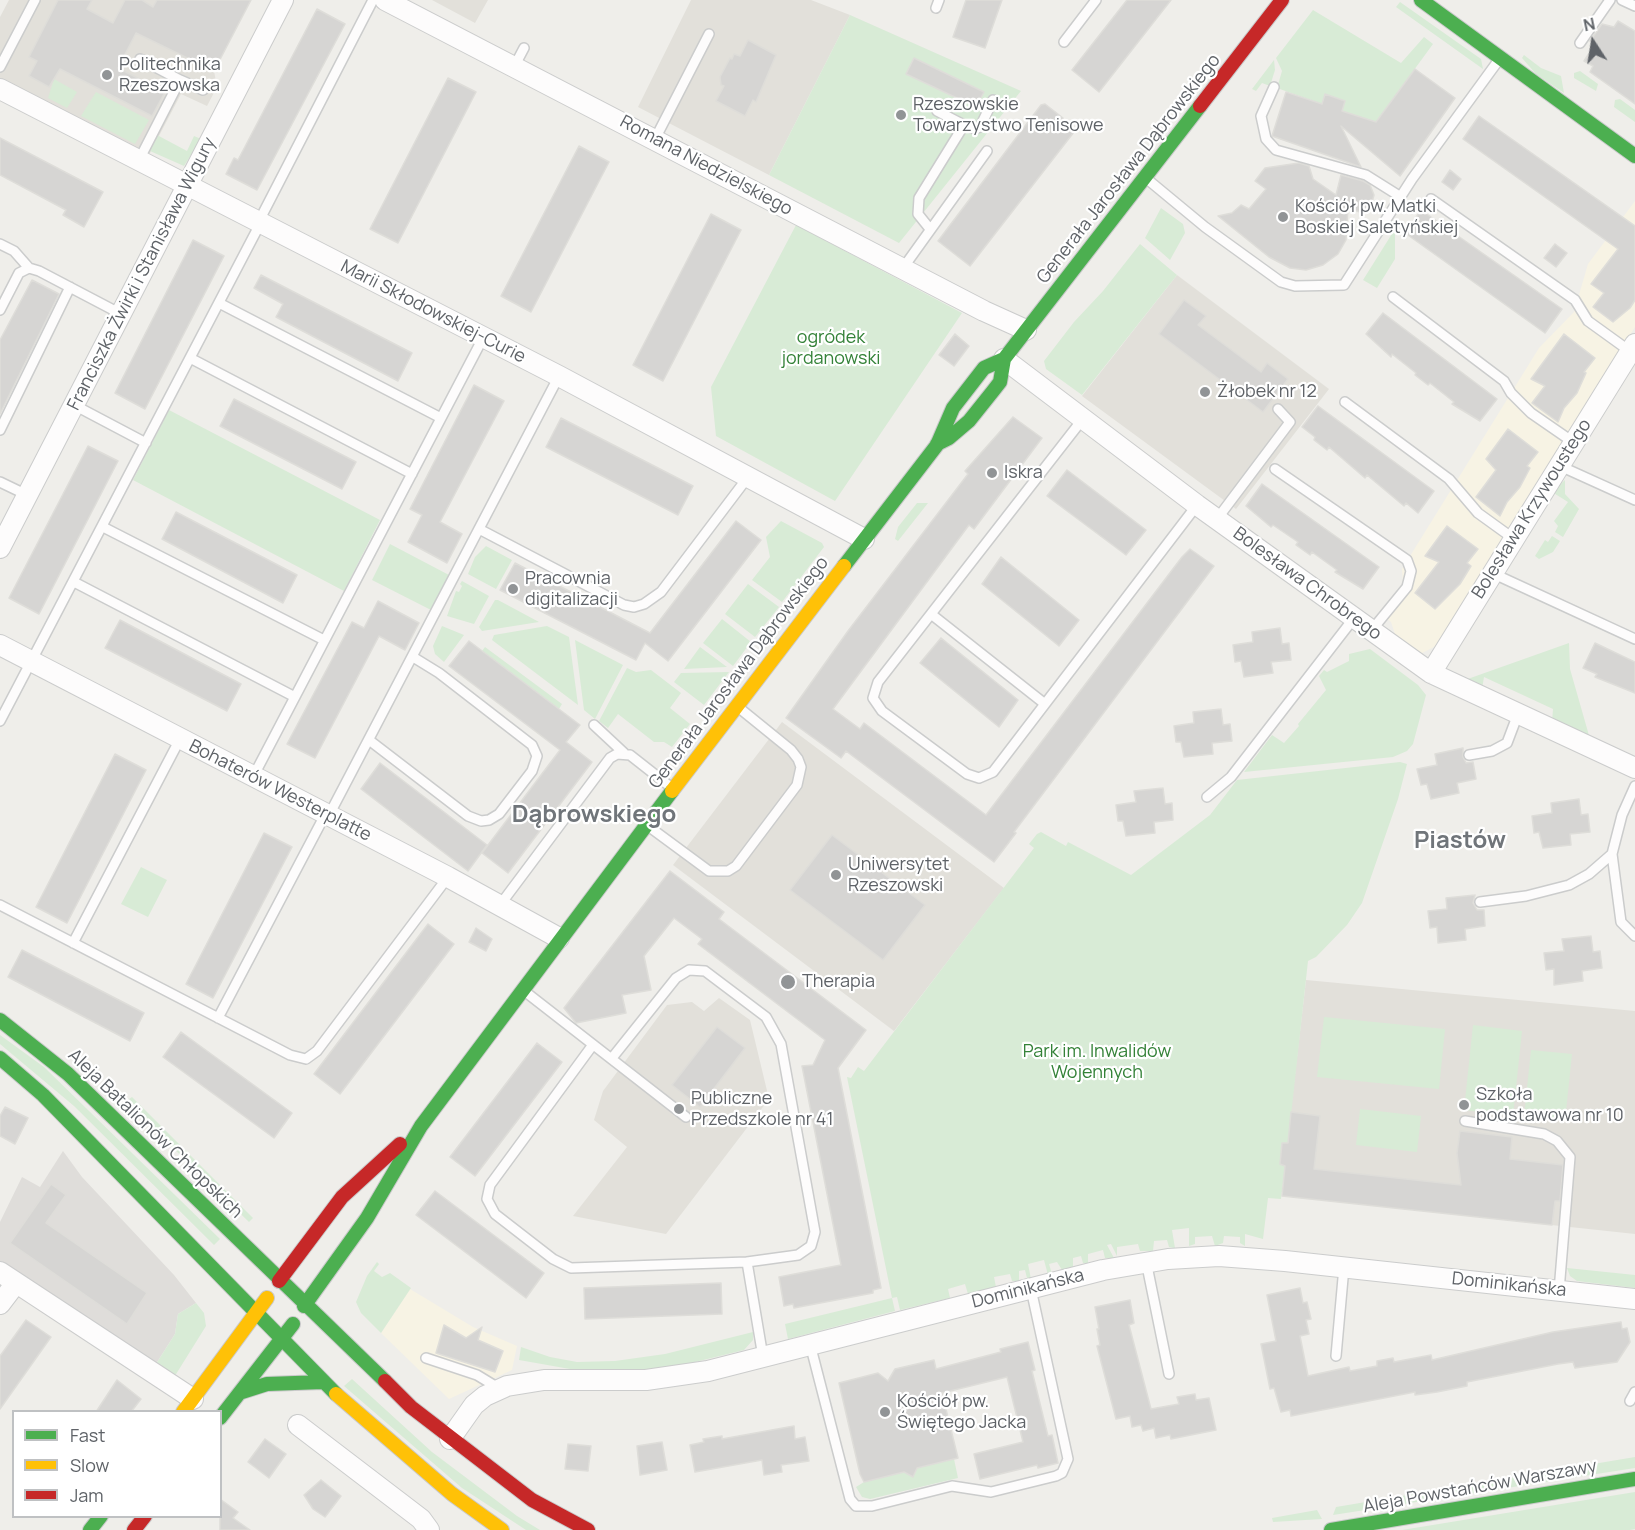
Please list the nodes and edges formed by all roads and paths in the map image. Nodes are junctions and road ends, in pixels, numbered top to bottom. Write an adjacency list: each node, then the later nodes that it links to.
1 (35, 0): 17 (lane)
2 (283, 0): 31 (street, Franciszka Żwirki i Stanisława Wigury)
3 (373, 0): 34 (lane)
4 (385, 0): 18 (street, Romana Niedzielskiego)
5 (1096, 0): 12 (lane)
6 (1282, 0): 30 (main road, Generała Jarosława Dąbrowskiego)
7 (1421, 0): 15 (main road)
8 (1611, 0): 13 (lane)
9 (1622, 0): 10 (lane)
10 (1635, 6)
11 (709, 34): 26 (lane)
12 (1064, 42)
13 (1580, 43)
14 (524, 48): 18 (lane)
15 (1499, 58): 28 (main road); 32 (lane)
16 (140, 59): 19 (lane)
17 (0, 67)
18 (514, 67): 26 (street, Romana Niedzielskiego)
19 (180, 80): 22 (lane); 29 (lane)
20 (1274, 87): 32 (lane)
21 (0, 88): 29 (street, Marii Skłodowskiej-Curie)
22 (203, 90)
23 (993, 100): 25 (lane)
24 (937, 111): 25 (lane)
25 (964, 125): 35 (lane)
26 (655, 139): 38 (street, Romana Niedzielskiego)
27 (987, 150): 35 (lane)
28 (1635, 156)
29 (139, 160): 31 (street, Marii Skłodowskiej-Curie)
30 (1145, 177): 32 (lane); 44 (main road, Generała Jarosława Dąbrowskiego)
31 (188, 186): 34 (street, Marii Skłodowskiej-Curie); 43 (street, Franciszka Żwirki i Stanisława Wigury)
32 (1401, 197)
33 (1431, 200): 46 (lane)
34 (259, 223): 41 (lane); 45 (street, Marii Skłodowskiej-Curie)
35 (930, 229): 38 (lane)
36 (0, 244): 37 (lane)
37 (29, 268): 39 (lane); 42 (lane)
38 (903, 268): 44 (street, Romana Niedzielskiego)
39 (70, 287): 43 (lane); 55 (lane)
40 (1393, 297): 56 (lane)
41 (219, 303): 47 (lane); 53 (lane)
42 (0, 310)
43 (121, 314): 51 (street, Franciszka Żwirki i Stanisława Wigury)
44 (1026, 330): 48 (main road, Generała Jarosława Dąbrowskiego)
45 (483, 338): 49 (street, Marii Skłodowskiej-Curie); 53 (lane)
46 (1633, 351): 56 (street, Bolesława Krzywoustego)
47 (190, 358): 57 (lane); 61 (lane)
48 (1004, 359): 54 (street, Bolesława Chrobrego); 58 (main road, Generała Jarosława Dąbrowskiego); 58 (main road, Generała Jarosława Dąbrowskiego)
49 (559, 376): 62 (street, Marii Skłodowskiej-Curie); 69 (lane)
50 (1345, 402): 71 (lane)
51 (74, 405): 57 (lane); 64 (street, Franciszka Żwirki i Stanisława Wigury)
52 (1278, 409): 67 (lane)
53 (441, 418): 61 (lane)
54 (1082, 420): 66 (street, Bolesława Chrobrego); 75 (lane)
55 (0, 430)
56 (1574, 442): 59 (street, Bolesława Krzywoustego)
57 (146, 443): 68 (lane)
58 (937, 445): 70 (main road, Generała Jarosława Dąbrowskiego)
59 (1560, 466): 65 (lane); 71 (street, Bolesława Krzywoustego)
60 (1275, 469): 77 (lane)
61 (412, 474): 79 (lane)
62 (748, 477): 69 (lane); 70 (street, Marii Skłodowskiej-Curie)
63 (0, 482): 64 (lane)
64 (27, 495): 72 (street, Franciszka Żwirki i Stanisława Wigury)
65 (1635, 500)
66 (1197, 505): 67 (street, Bolesława Chrobrego); 85 (lane)
67 (1217, 519): 76 (street, Bolesława Chrobrego)
68 (103, 527): 74 (lane); 79 (lane)
69 (479, 529): 81 (lane)
70 (864, 539): 86 (main road, Generała Jarosława Dąbrowskiego)
71 (1514, 539): 73 (street, Bolesława Krzywoustego)
72 (0, 548)
73 (1492, 573): 78 (lane); 83 (street, Bolesława Krzywoustego)
74 (74, 582): 82 (lane); 84 (lane)
75 (931, 614): 85 (lane); 85 (lane)
76 (1354, 618): 77 (street, Bolesława Chrobrego); 98 (lane)
77 (1371, 631): 83 (street, Bolesława Chrobrego)
78 (1635, 639)
79 (324, 640): 84 (lane)
80 (0, 645): 82 (street, Bohaterów Westerplatte)
81 (413, 657): 91 (lane); 91 (lane)
82 (32, 661): 88 (lane); 90 (street, Bohaterów Westerplatte)
83 (1431, 673): 87 (street, Bolesława Chrobrego)
84 (295, 697): 95 (lane)
85 (1045, 704)
86 (736, 705): 97 (main road, Generała Jarosława Dąbrowskiego); 100 (lane)
87 (1518, 714): 93 (lane); 94 (street, Bolesława Chrobrego)
88 (0, 721)
89 (594, 725): 92 (lane)
90 (180, 739): 95 (street, Bohaterów Westerplatte); 108 (lane)
91 (369, 740): 99 (lane)
92 (624, 753): 97 (lane); 105 (lane)
93 (1469, 755)
94 (1635, 768)
95 (253, 777): 99 (street, Bohaterów Westerplatte)
96 (1635, 786): 101 (lane)
97 (673, 789): 100 (main road, Generała Jarosława Dąbrowskiego)
98 (1207, 797)
99 (327, 816): 102 (street, Bohaterów Westerplatte); 110 (lane)
100 (645, 824): 107 (main road, Generała Jarosława Dąbrowskiego)
101 (1612, 854): 103 (lane); 106 (lane)
102 (448, 877): 105 (street, Bohaterów Westerplatte); 110 (lane)
103 (1480, 902)
104 (0, 905): 108 (lane)
105 (500, 905): 107 (street, Bohaterów Westerplatte)
106 (1635, 936)
107 (559, 938): 109 (main road, Generała Jarosława Dąbrowskiego)
108 (73, 943): 110 (lane)
109 (521, 989): 112 (lane); 117 (main road, Generała Jarosława Dąbrowskiego)
110 (218, 1018)
111 (0, 1020): 122 (main road, Aleja Batalionów Chłopskich)
112 (592, 1046): 114 (lane); 119 (lane)
113 (0, 1058): 128 (main road)
114 (612, 1058): 115 (lane); 119 (lane)
115 (686, 1117)
116 (1465, 1121): 124 (lane)
117 (421, 1125): 122 (main road, Generała Jarosława Dąbrowskiego); 127 (main road, Generała Jarosława Dąbrowskiego)
118 (1146, 1261): 120 (street, Dominikańska); 123 (street, Dominikańska); 134 (lane)
119 (747, 1262): 132 (lane)
120 (1344, 1267): 124 (street, Dominikańska); 131 (lane)
121 (8, 1277): 126 (street); 138 (street)
122 (279, 1281): 127 (main road, Aleja Batalionów Chłopskich); 128 (main road, Generała Jarosława Dąbrowskiego)
123 (1031, 1289): 130 (street, Dominikańska); 130 (lane)
124 (1559, 1291): 125 (street, Dominikańska)
125 (1635, 1299)
126 (0, 1304)
127 (304, 1306): 129 (main road, Generała Jarosława Dąbrowskiego); 141 (main road)
128 (256, 1315): 129 (main road); 138 (main road, Generała Jarosława Dąbrowskiego)
129 (282, 1341): 135 (main road); 137 (main road, Generała Jarosława Dąbrowskiego)
130 (810, 1344): 132 (street, Dominikańska)
131 (1336, 1356)
132 (763, 1357): 136 (street, Dominikańska)
133 (426, 1358): 136 (lane)
134 (1169, 1374)
135 (323, 1382): 137 (main road); 145 (main road)
136 (500, 1389): 141 (street, Dominikańska)
137 (242, 1392): 139 (main road, Generała Jarosława Dąbrowskiego)
138 (188, 1405)
139 (222, 1416)
140 (298, 1425): 148 (street)
141 (450, 1439): 149 (main road)
142 (1635, 1479): 150 (main road, Aleja Powstańców Warszawy)
143 (99, 1518): 146 (main road)
144 (143, 1518): 147 (main road)
145 (499, 1529)
146 (90, 1530)
147 (134, 1530)
148 (429, 1530)
149 (588, 1530)
150 (1332, 1530)

